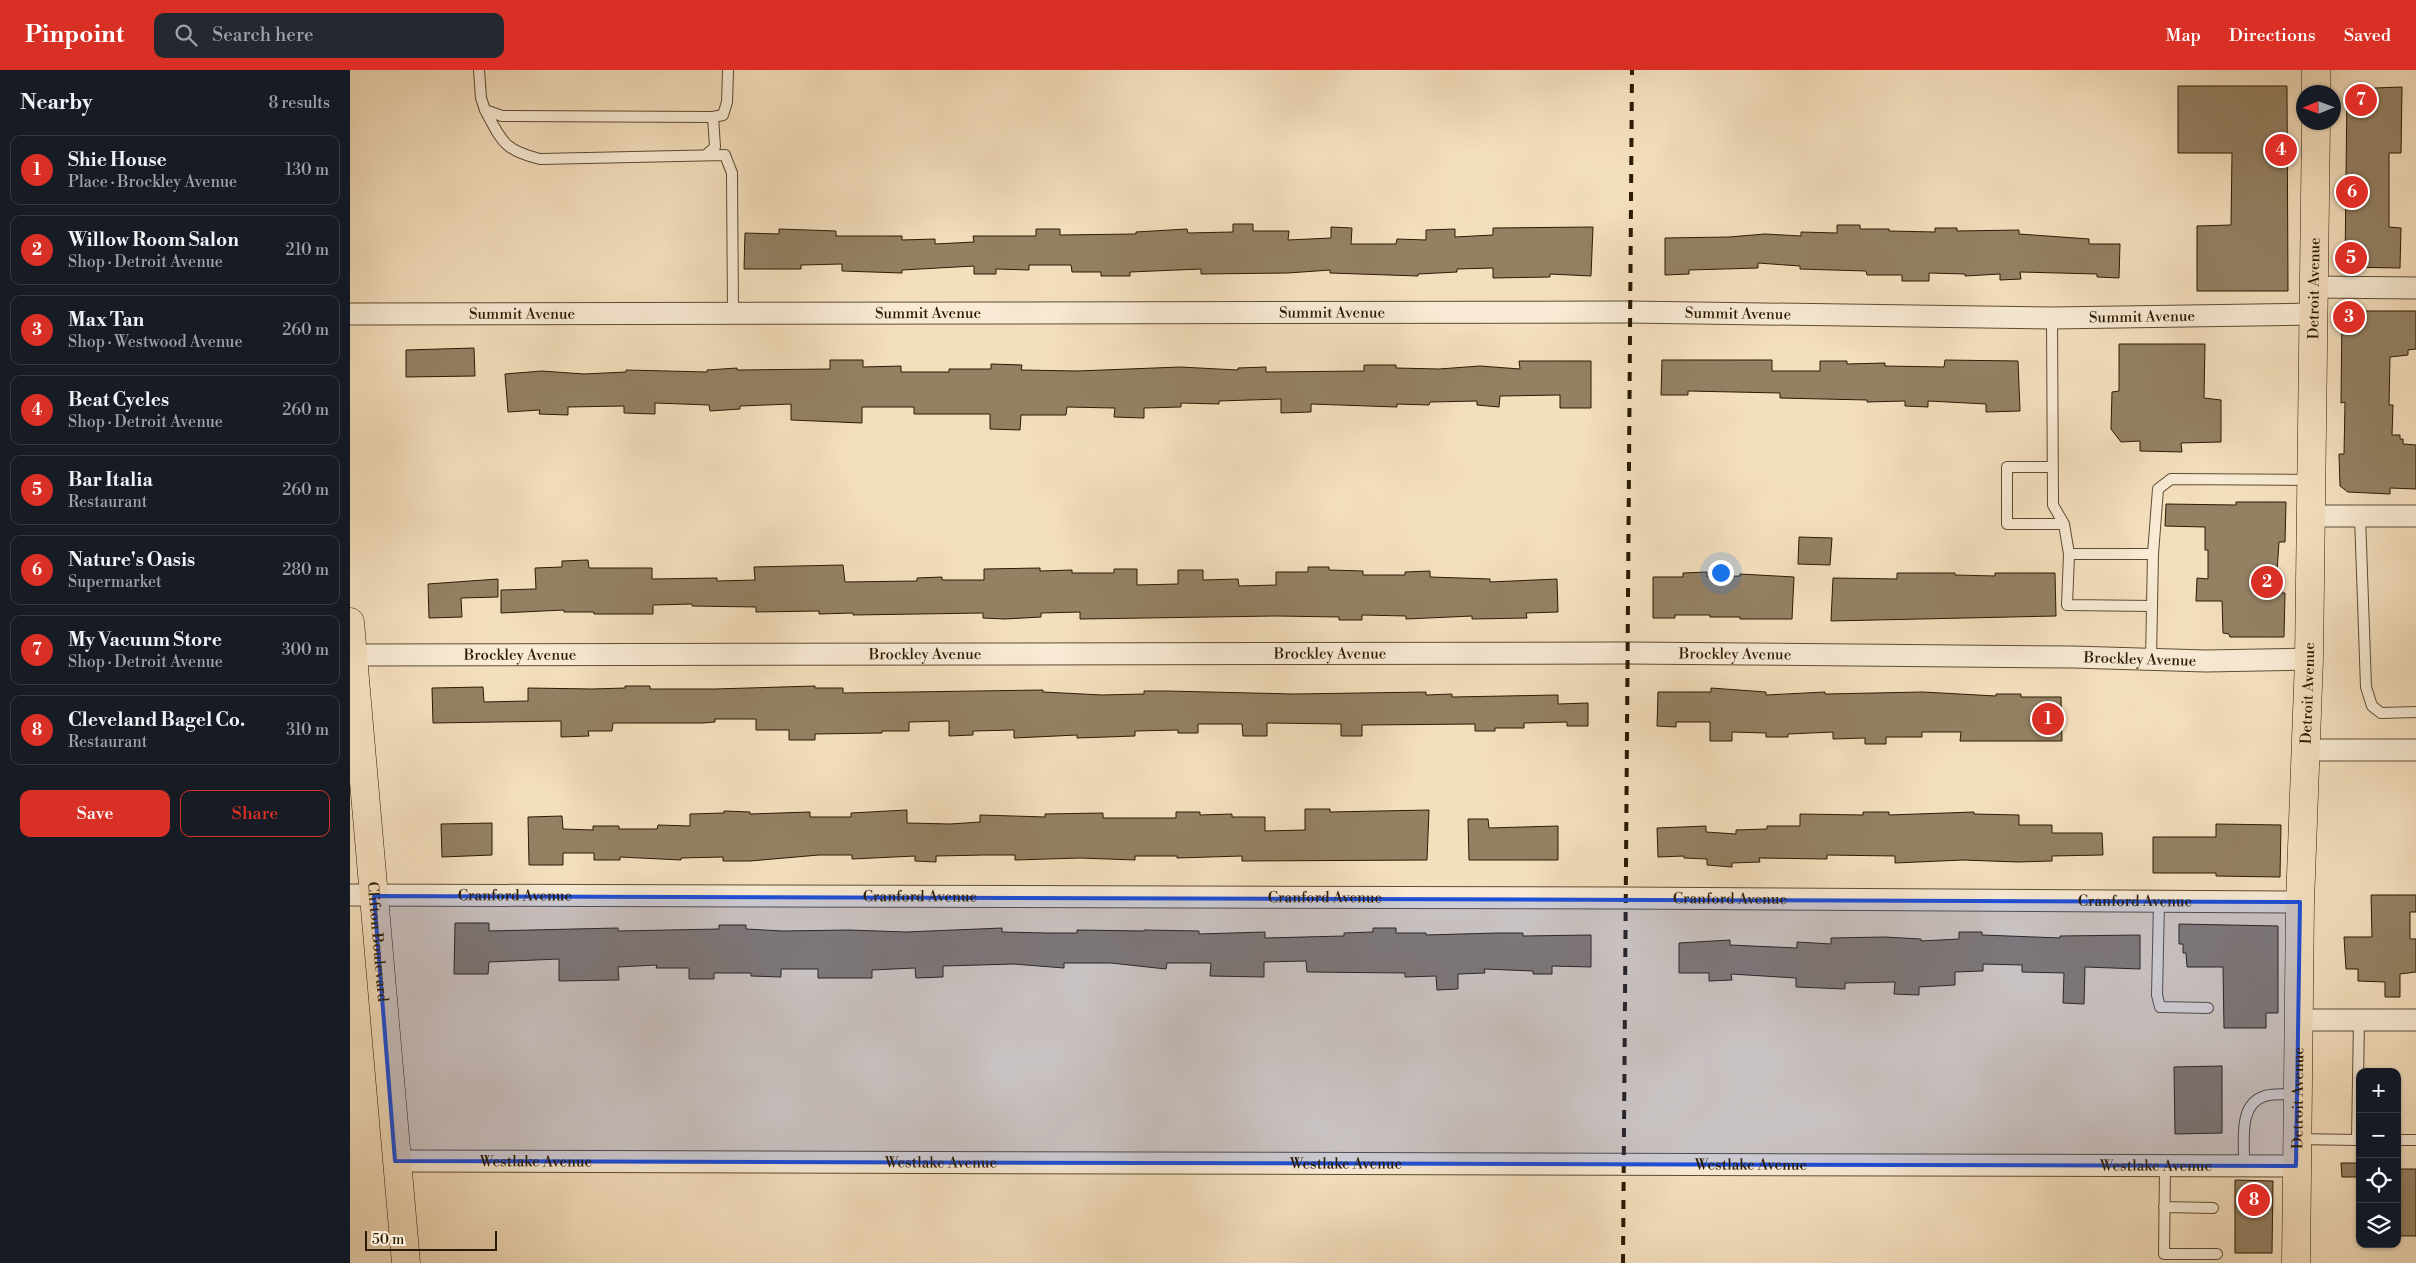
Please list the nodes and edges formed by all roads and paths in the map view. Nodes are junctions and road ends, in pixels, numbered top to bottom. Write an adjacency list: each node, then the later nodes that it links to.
1 (479, 70): 5 (lane)
2 (728, 70): 6 (lane)
3 (2316, 70): 4 (main road)
4 (2316, 85)
5 (485, 110): 6 (lane); 8 (lane)
6 (713, 116): 8 (lane)
7 (2316, 130): 9 (main road, Detroit Avenue)
8 (706, 155): 11 (lane)
9 (2314, 287): 10 (street); 13 (main road, Detroit Avenue)
10 (2416, 288)
11 (733, 313): 12 (street, Summit Avenue); 14 (street, Summit Avenue)
12 (350, 314)
13 (2314, 314): 14 (street, Summit Avenue); 16 (main road, Detroit Avenue)
14 (2052, 318): 15 (lane)
15 (2053, 467): 20 (lane); 20 (lane)
16 (2310, 480): 17 (main road, Detroit Avenue); 22 (lane)
17 (2310, 516): 18 (street); 27 (main road, Detroit Avenue)
18 (2360, 516): 19 (street); 28 (lane)
19 (2416, 516)
20 (2064, 524): 21 (lane)
21 (2069, 554): 22 (lane); 23 (lane)
22 (2153, 554): 23 (lane)
23 (2152, 606): 26 (lane)
24 (350, 622): 25 (main road, Clifton Boulevard)
25 (352, 655): 26 (street, Brockley Avenue); 31 (main road, Clifton Boulevard)
26 (2151, 659): 27 (street, Brockley Avenue)
27 (2309, 659): 29 (main road, Detroit Avenue)
28 (2416, 712)
29 (2306, 750): 30 (street); 33 (main road, Detroit Avenue)
30 (2416, 750)
31 (362, 896): 32 (street, Cranford Avenue); 44 (main road, Clifton Boulevard)
32 (2159, 901): 33 (street, Cranford Avenue); 34 (lane)
33 (2300, 902): 35 (main road, Detroit Avenue)
34 (2208, 1008)
35 (2298, 1020): 36 (street); 38 (main road, Detroit Avenue)
36 (2359, 1020): 37 (street); 39 (lane)
37 (2416, 1020)
38 (2298, 1094): 40 (main road, Detroit Avenue); 46 (lane)
39 (2358, 1113)
40 (2297, 1139): 41 (lane); 47 (main road, Detroit Avenue)
41 (2356, 1140)
42 (2401, 1140): 43 (lane)
43 (2416, 1140)
44 (395, 1161): 45 (street, Westlake Avenue); 52 (main road, Clifton Boulevard)
45 (2165, 1166): 46 (street, Westlake Avenue); 48 (lane)
46 (2244, 1166): 47 (street, Westlake Avenue)
47 (2296, 1166): 53 (main road, Detroit Avenue)
48 (2164, 1207): 49 (lane); 51 (lane)
49 (2213, 1208)
50 (2217, 1254): 51 (lane)
51 (2164, 1259)
52 (406, 1263)
53 (2296, 1263)

